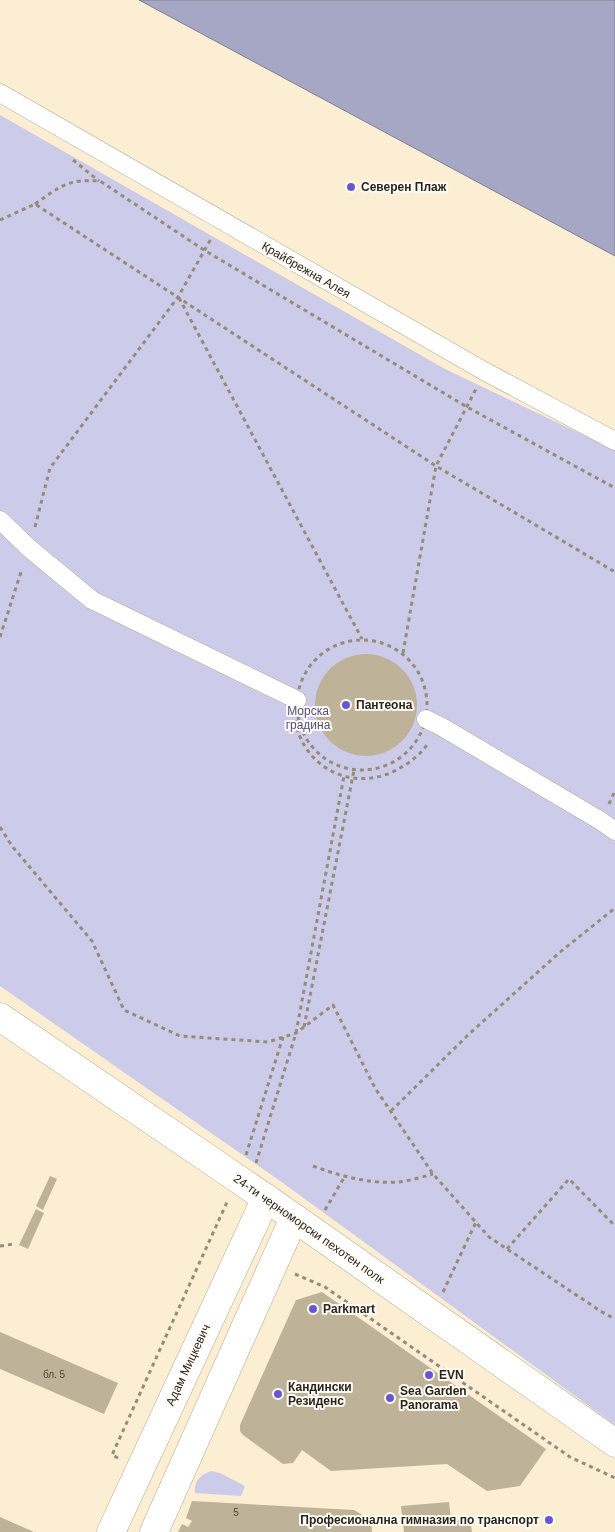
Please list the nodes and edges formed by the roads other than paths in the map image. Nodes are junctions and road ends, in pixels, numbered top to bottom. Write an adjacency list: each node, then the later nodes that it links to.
1 (0, 93): 2 (street, Крайбрежна Алея)
2 (615, 441)
3 (0, 520): 4 (street)
4 (297, 700)
5 (426, 719): 6 (street)
6 (615, 831)
7 (0, 1017): 8 (main road, 24-ти черноморски пехотен полк)
8 (251, 1188): 9 (main road, 24-ти черноморски пехотен полк); 11 (main road, Адам Мицкевич)
9 (294, 1218): 10 (main road, 24-ти черноморски пехотен полк); 12 (main road)
10 (615, 1444)
11 (111, 1532)
12 (154, 1532)

